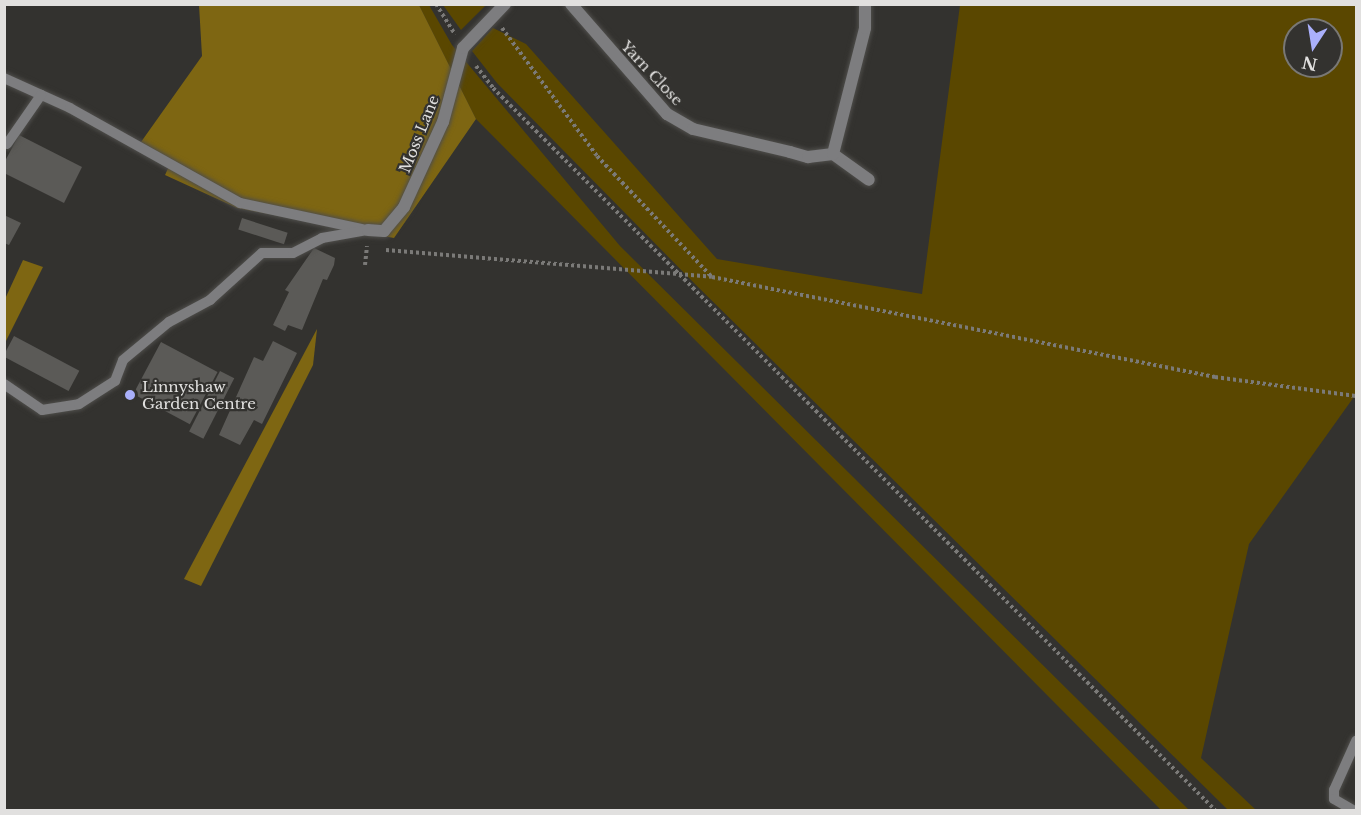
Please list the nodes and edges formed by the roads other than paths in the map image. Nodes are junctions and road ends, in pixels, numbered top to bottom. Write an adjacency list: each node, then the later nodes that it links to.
1 (571, 4): 7 (street, Yarn Close)
2 (865, 4): 7 (street)
3 (502, 8): 9 (street, Moss Lane)
4 (4, 78): 5 (lane)
5 (41, 95): 6 (lane); 9 (lane)
6 (7, 144)
7 (833, 154): 8 (street)
8 (869, 180)
9 (368, 230): 10 (lane)
10 (4, 384)
11 (1356, 741): 12 (lane)
12 (1353, 810)

